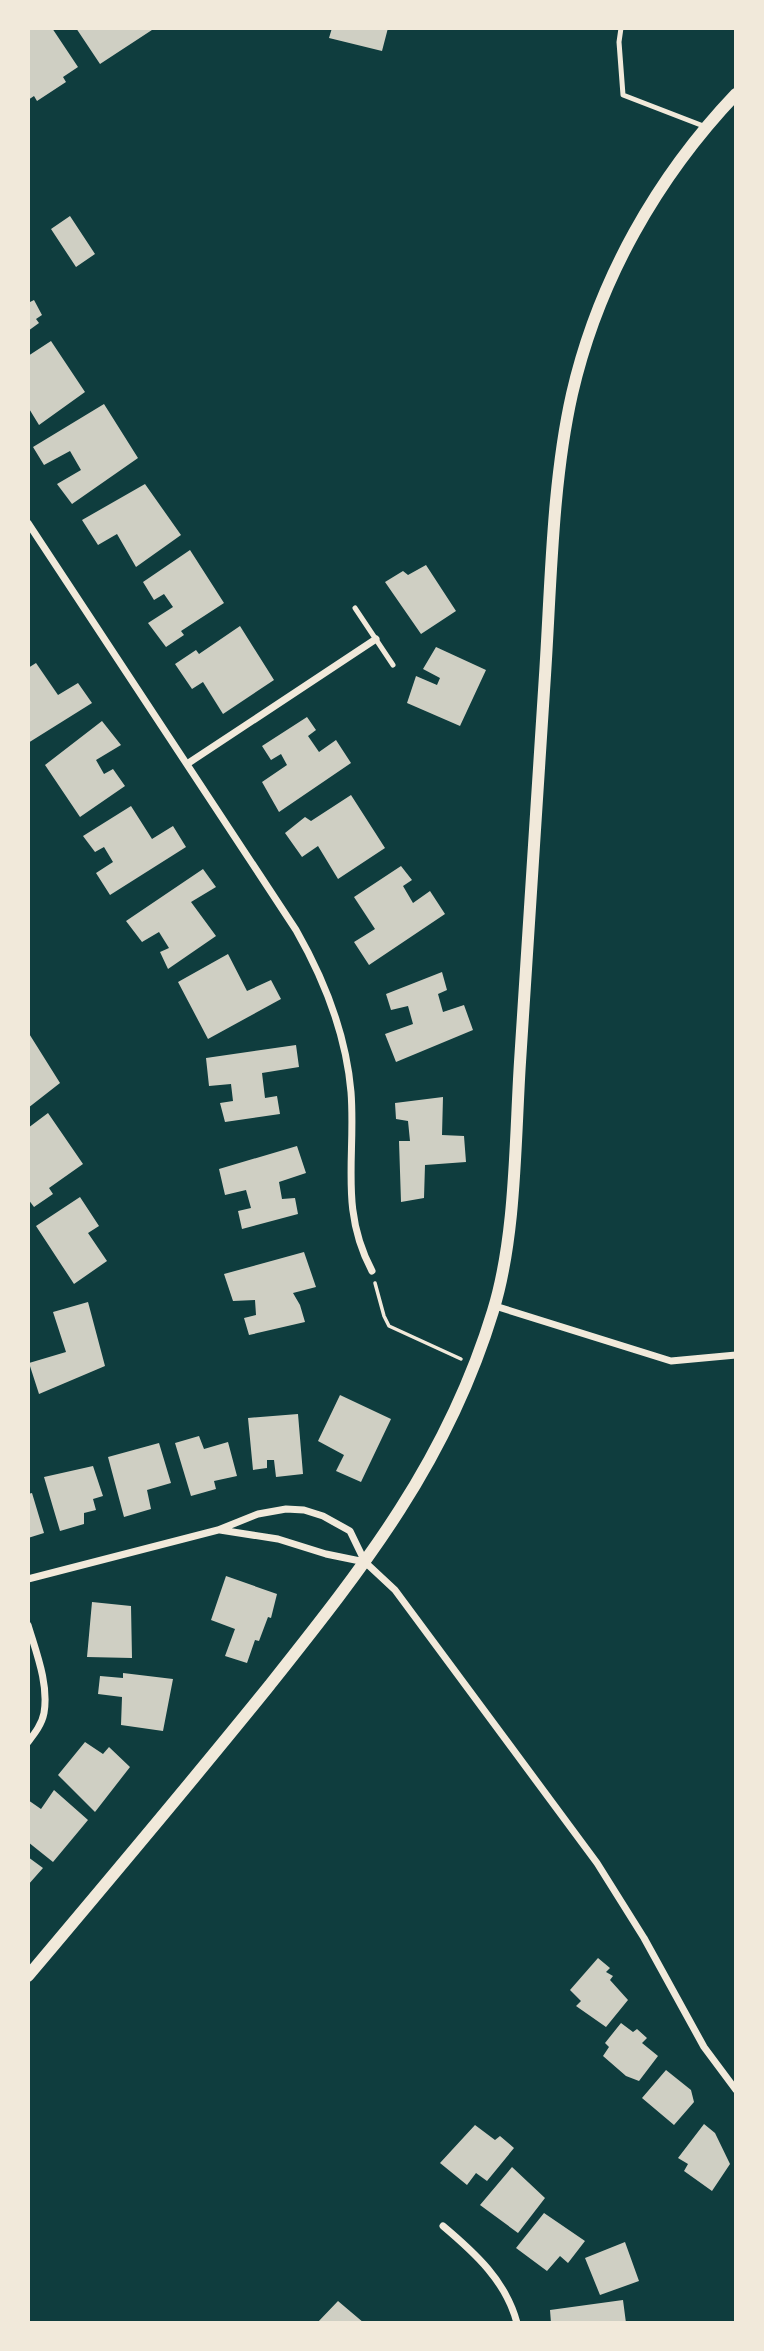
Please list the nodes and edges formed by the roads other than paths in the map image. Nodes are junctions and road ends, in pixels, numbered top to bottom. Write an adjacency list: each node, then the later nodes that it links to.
1 (621, 28): 3 (lane)
2 (736, 94): 3 (street)
3 (706, 127): 10 (street)
4 (28, 523): 8 (street)
5 (355, 608): 6 (lane)
6 (376, 639): 7 (lane); 8 (street)
7 (393, 665)
8 (187, 764): 9 (street)
9 (372, 1271)
10 (495, 1306): 11 (street); 13 (street)
11 (736, 1355)
12 (218, 1530): 13 (street); 13 (street); 14 (street)
13 (365, 1562): 17 (street); 18 (street)
14 (28, 1579)
15 (28, 1625): 16 (street)
16 (28, 1742)
17 (28, 1976)
18 (736, 2090)
19 (443, 2226): 20 (street)
20 (517, 2323)

